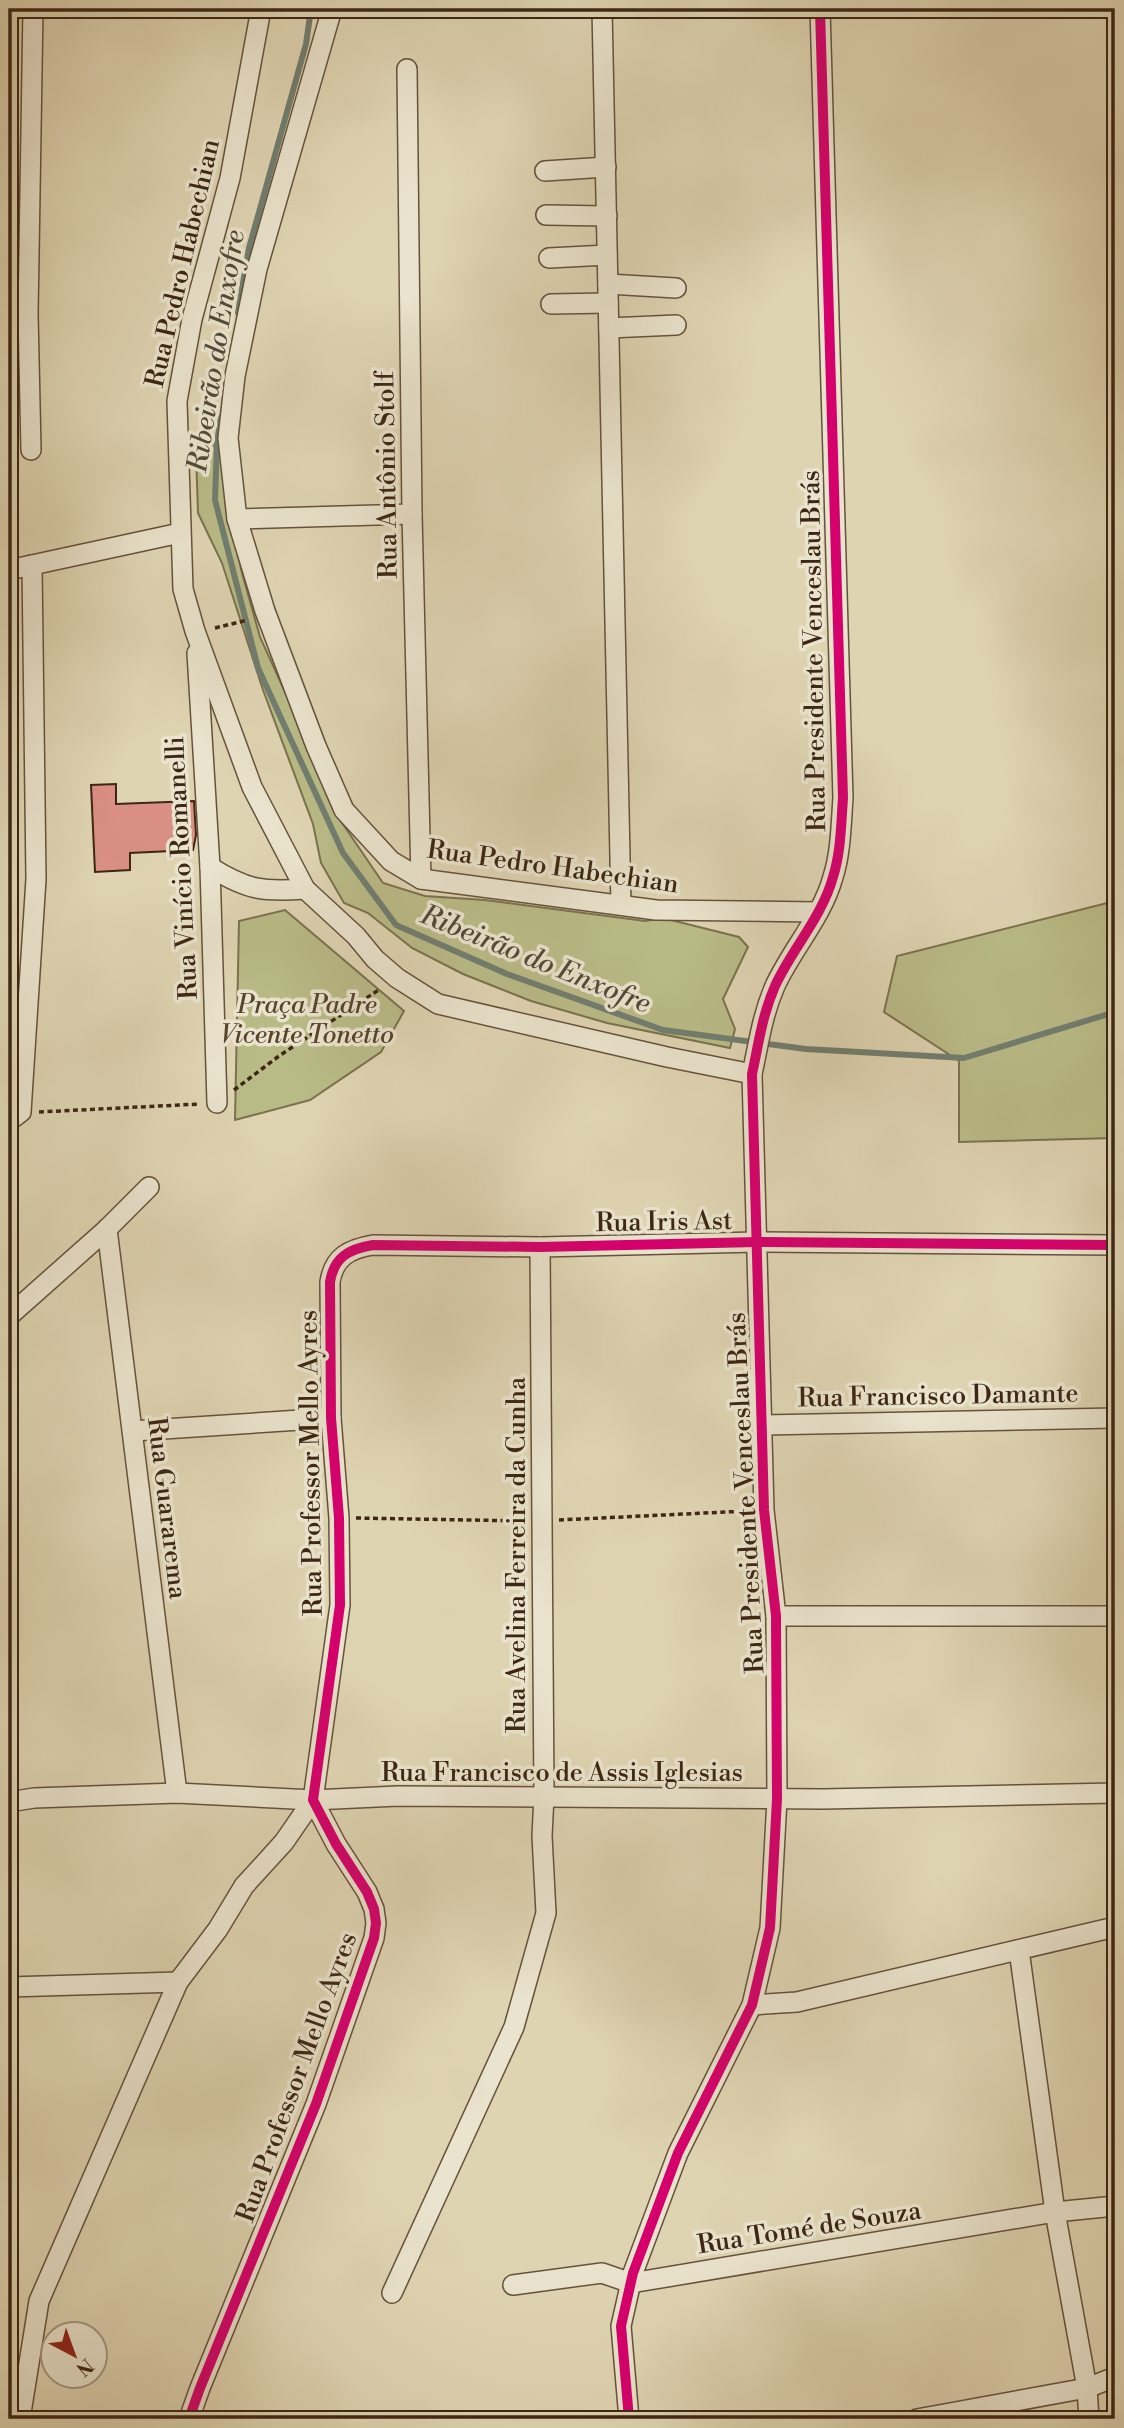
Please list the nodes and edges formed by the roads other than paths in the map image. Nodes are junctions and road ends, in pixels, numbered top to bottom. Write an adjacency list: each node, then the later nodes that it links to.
1 (33, 9): 18 (street)
2 (261, 9): 21 (street, Rua Pedro Habechian)
3 (332, 9): 20 (street, Rua Pedro Habechian)
4 (603, 9): 7 (street)
5 (820, 9): 29 (street, Rua Presidente Venceslau Brás)
6 (407, 69): 19 (street, Rua Antônio Stolf)
7 (606, 167): 8 (street); 10 (street)
8 (545, 171)
9 (546, 215): 10 (street)
10 (607, 216): 11 (street)
11 (607, 255): 12 (street); 14 (street)
12 (549, 258)
13 (676, 288): 14 (street)
14 (608, 294): 15 (street); 17 (street)
15 (551, 304)
16 (676, 325): 17 (street)
17 (609, 328): 28 (street)
18 (32, 450)
19 (412, 514): 20 (street); 26 (street, Rua Antônio Stolf)
20 (237, 519): 26 (street, Rua Pedro Habechian)
21 (180, 533): 22 (street); 24 (street, Rua Pedro Habechian)
22 (32, 565): 23 (street); 32 (street)
23 (9, 570)
24 (195, 631): 25 (street, Rua Vinício Romanelli); 27 (street, Rua Pedro Habechian)
25 (210, 867): 27 (street); 31 (street, Rua Vinício Romanelli)
26 (421, 879): 28 (street, Rua Pedro Habechian)
27 (305, 889): 30 (street, Rua Pedro Habechian)
28 (621, 905): 29 (street, Rua Pedro Habechian)
29 (818, 912): 30 (street, Rua Presidente Venceslau Brás)
30 (752, 1073): 35 (street, Rua Presidente Venceslau Brás)
31 (217, 1103)
32 (15, 1116)
33 (149, 1188): 34 (street)
34 (107, 1229): 39 (street); 43 (street, Rua Guararema)
35 (757, 1242): 36 (street, Rua Iris Ast); 37 (street, Rua Iris Ast); 42 (street, Rua Presidente Venceslau Brás)
36 (1115, 1245)
37 (540, 1247): 38 (street, Rua Iris Ast); 48 (street, Rua Avelina Ferreira da Cunha)
38 (342, 1255): 40 (street, Rua Professor Mello Ayres)
39 (9, 1316)
40 (331, 1418): 43 (street); 50 (street, Rua Professor Mello Ayres)
41 (1115, 1418): 42 (street, Rua Francisco Damante)
42 (763, 1425): 44 (street, Rua Presidente Venceslau Brás)
43 (132, 1431): 46 (street, Rua Guararema)
44 (776, 1616): 45 (street); 49 (street, Rua Presidente Venceslau Brás)
45 (1115, 1616)
46 (177, 1793): 50 (street, Rua Francisco de Assis Iglesias); 51 (street, Rua Francisco de Assis Iglesias)
47 (1115, 1793): 49 (street, Rua Francisco de Assis Iglesias)
48 (544, 1796): 49 (street, Rua Francisco de Assis Iglesias); 50 (street, Rua Francisco de Assis Iglesias); 61 (street, Rua Avelina Ferreira da Cunha)
49 (777, 1799): 56 (street, Rua Presidente Venceslau Brás)
50 (313, 1800): 54 (street); 65 (street, Rua Professor Mello Ayres)
51 (9, 1801)
52 (1115, 1927): 53 (street)
53 (1019, 1950): 56 (street); 58 (street)
54 (178, 1982): 55 (street); 64 (street)
55 (9, 1987)
56 (752, 2005): 59 (street, Rua Presidente Venceslau Brás)
57 (1115, 2206): 58 (street, Rua Tomé de Souza)
58 (1055, 2212): 59 (street, Rua Tomé de Souza); 63 (street)
59 (631, 2283): 60 (street, Rua Tomé de Souza); 66 (street, Rua Presidente Venceslau Brás)
60 (513, 2285)
61 (392, 2293)
62 (1115, 2377): 63 (street)
63 (1087, 2388): 67 (street); 68 (street)
64 (20, 2419)
65 (189, 2419)
66 (628, 2419)
67 (917, 2419)
68 (1089, 2419)

